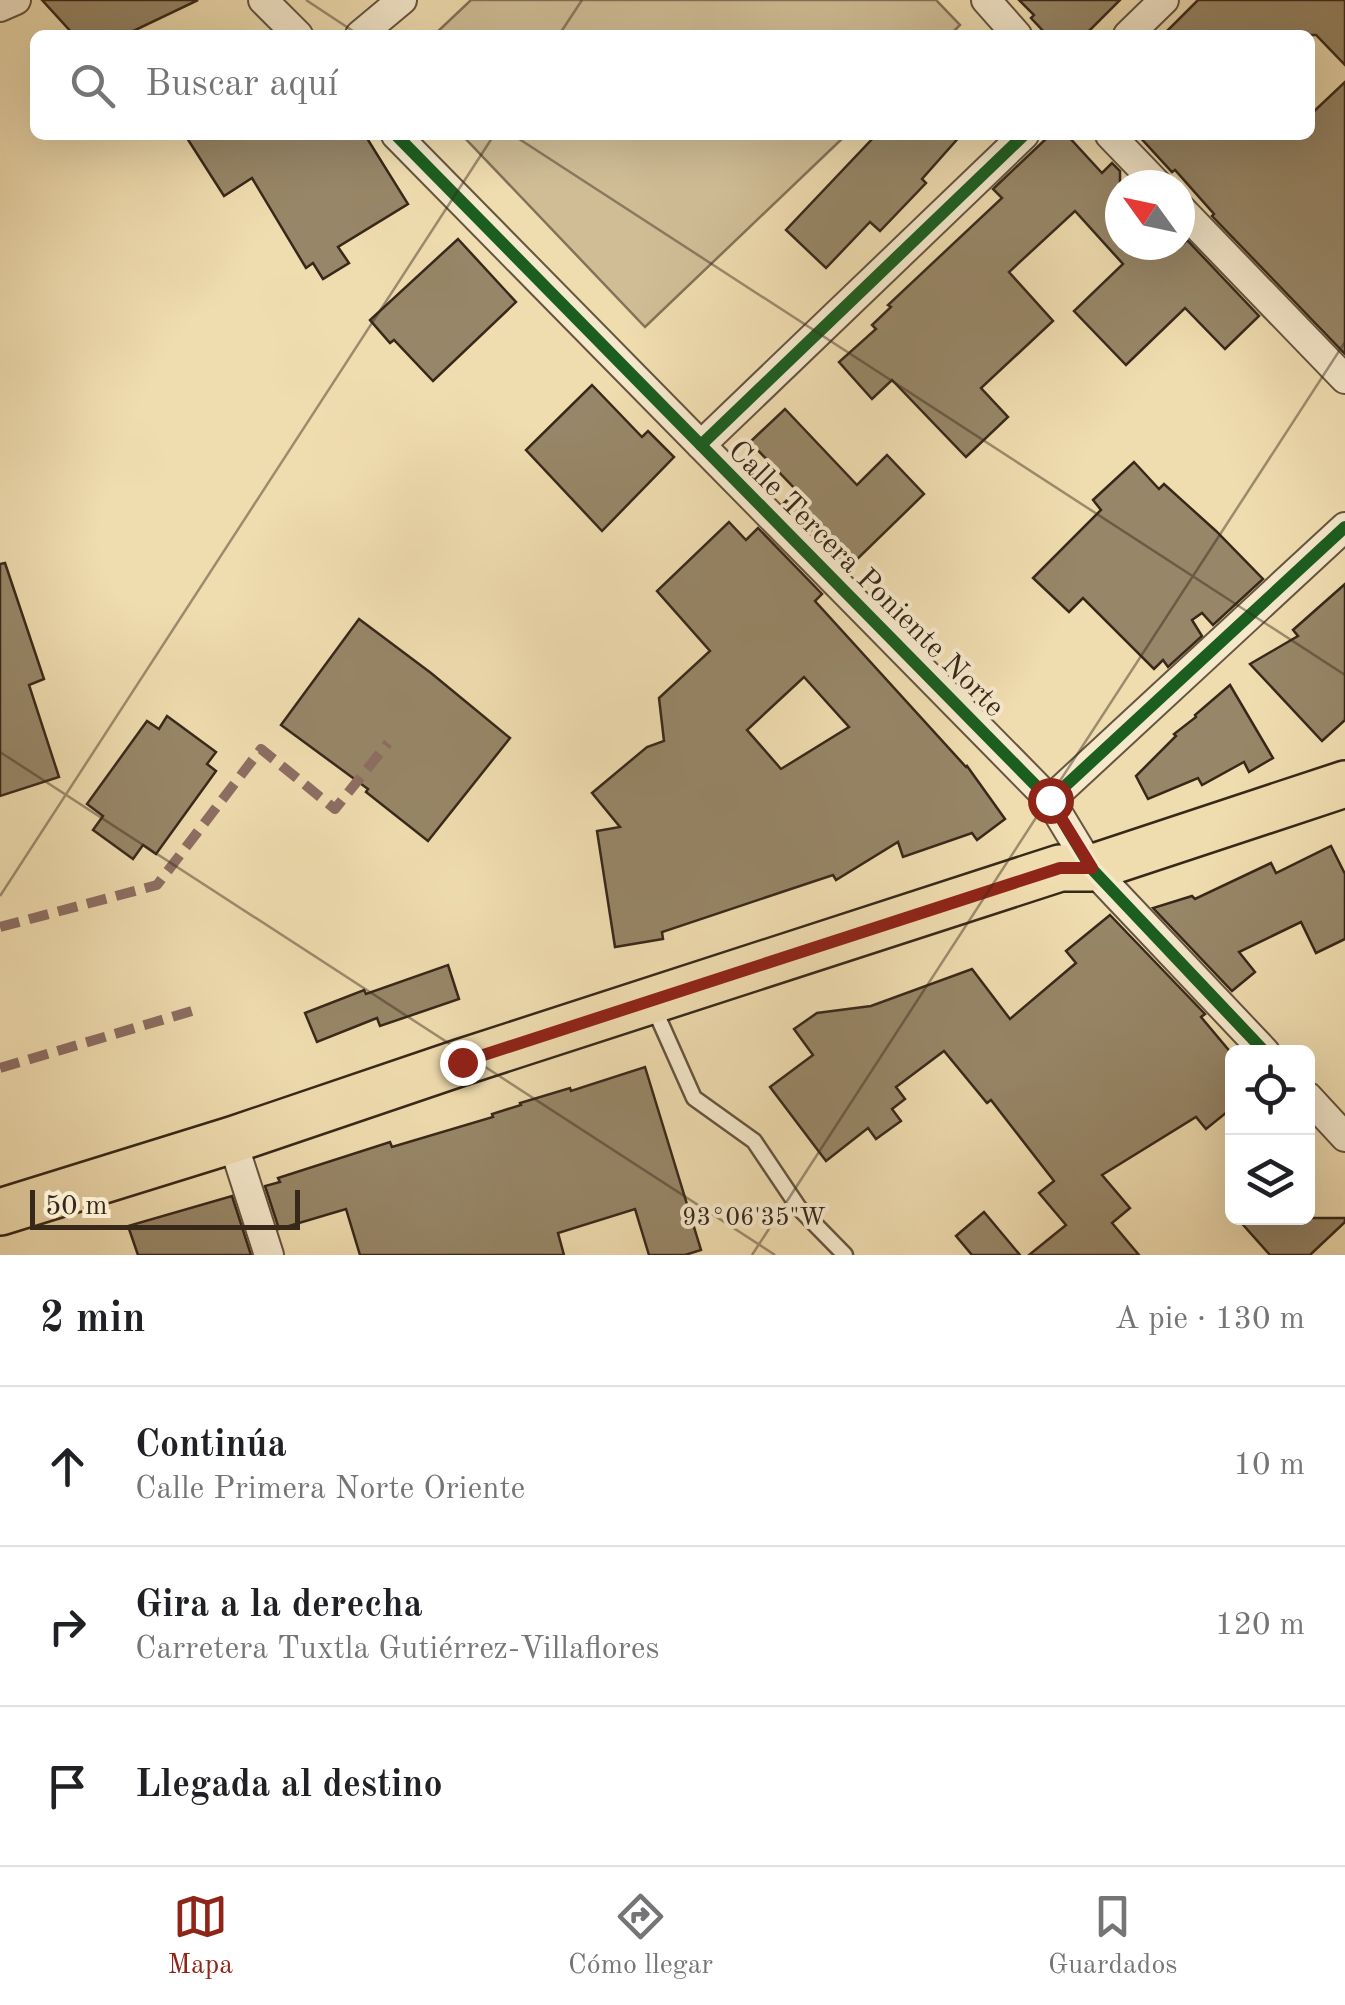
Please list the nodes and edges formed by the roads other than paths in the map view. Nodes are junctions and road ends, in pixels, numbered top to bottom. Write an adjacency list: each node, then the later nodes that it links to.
1 (16, 0): 6 (street)
2 (263, 0): 7 (street)
3 (402, 0): 8 (street)
4 (986, 0): 9 (street)
5 (1164, 0): 10 (street)
6 (0, 7)
7 (293, 30)
8 (366, 30)
9 (1013, 30)
10 (1133, 30)
11 (401, 140): 17 (street, Calle Tercera Poniente Norte)
12 (1019, 140): 17 (street)
13 (1115, 140): 14 (street)
14 (1144, 170)
15 (1195, 224): 16 (street)
16 (1345, 379)
17 (701, 445): 20 (street, Calle Tercera Poniente Norte)
18 (1345, 527): 20 (street)
19 (1345, 784): 21 (main road)
20 (1050, 800): 21 (street, Calle Tercera Poniente Norte)
21 (1092, 868): 22 (main road); 23 (street, Calle Tercera Poniente Norte)
22 (651, 1001): 26 (main road); 29 (lane)
23 (1259, 1045)
24 (1315, 1105): 25 (street)
25 (1345, 1137)
26 (232, 1140): 27 (main road); 28 (street)
27 (0, 1212)
28 (269, 1255)
29 (845, 1255)

